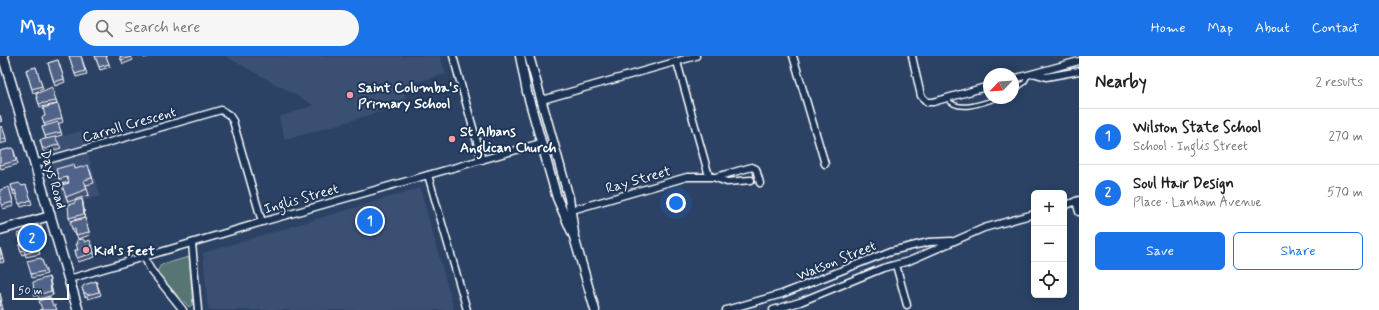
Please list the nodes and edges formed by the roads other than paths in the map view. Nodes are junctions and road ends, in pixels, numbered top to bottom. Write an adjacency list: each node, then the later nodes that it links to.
1 (3, 56): 23 (main road, Days Road)
2 (453, 56): 22 (street)
3 (520, 56): 21 (street)
4 (529, 56): 17 (street)
5 (696, 56): 8 (street)
6 (793, 56): 24 (street)
7 (912, 56): 16 (street)
8 (680, 59): 17 (street); 26 (street)
9 (1079, 61): 11 (street)
10 (1079, 71): 11 (street)
11 (1036, 74): 12 (street)
12 (1028, 76): 13 (street); 14 (lane)
13 (1019, 78)
14 (1019, 87)
15 (983, 88): 16 (street)
16 (947, 98): 18 (lane)
17 (542, 100): 31 (street)
18 (983, 102)
19 (234, 110): 20 (street)
20 (229, 115): 23 (street, Carroll Crescent); 35 (street)
21 (541, 143): 22 (street, Inglis Street); 37 (street)
22 (482, 160): 25 (street, Inglis Street)
23 (34, 164): 34 (main road, Days Road)
24 (825, 164)
25 (428, 175): 35 (street, Inglis Street); 47 (street)
26 (710, 177): 27 (street, Ray Street); 28 (street, Ray Street); 31 (street, Ray Street)
27 (751, 180)
28 (760, 183)
29 (1078, 201): 30 (street); 32 (street)
30 (1067, 205)
31 (572, 210): 37 (street)
32 (1079, 212)
33 (1031, 215): 38 (street, Watson Street)
34 (50, 216): 36 (street); 42 (main road, Days Road)
35 (262, 222): 39 (street, Inglis Street)
36 (0, 230)
37 (574, 237): 48 (street)
38 (956, 240): 41 (street, Watson Street); 49 (street, Watson Street)
39 (192, 242): 40 (street, Inglis Street); 44 (street)
40 (145, 258): 42 (street, Inglis Street); 46 (street)
41 (896, 265): 43 (street); 50 (street, Watson Street)
42 (69, 279): 45 (main road, Days Road)
43 (908, 307)
44 (197, 309)
45 (78, 310)
46 (183, 310)
47 (467, 310)
48 (594, 310)
49 (726, 310)
50 (773, 310)

